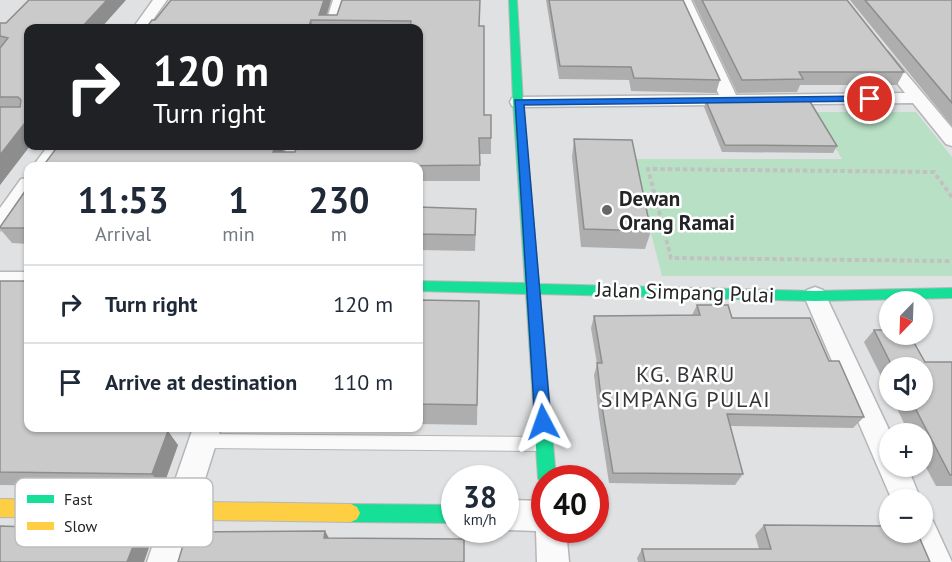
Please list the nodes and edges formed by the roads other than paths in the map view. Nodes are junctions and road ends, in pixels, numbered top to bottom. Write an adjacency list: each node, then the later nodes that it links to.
1 (160, 0): 5 (street)
2 (340, 0): 6 (street)
3 (513, 0): 10 (street)
4 (684, 0): 9 (street)
5 (143, 24)
6 (332, 24)
7 (875, 45): 8 (street)
8 (917, 99): 9 (street); 11 (street)
9 (730, 100): 10 (street)
10 (518, 102): 17 (street)
11 (952, 140)
12 (24, 190): 13 (street)
13 (0, 223)
14 (0, 280): 15 (street)
15 (24, 280)
16 (423, 286): 17 (street, Jalan Simpang Pulai)
17 (533, 287): 19 (street, Jalan Simpang Pulai); 22 (street)
18 (952, 293): 19 (street, Jalan Simpang Pulai)
19 (815, 296): 21 (street)
20 (205, 434): 22 (lane); 24 (street)
21 (879, 437)
22 (544, 444): 23 (street)
23 (546, 465)
24 (191, 478)
25 (0, 507): 26 (street)
26 (15, 507)
27 (213, 509): 28 (street)
28 (441, 514)
29 (552, 543): 33 (street)
30 (927, 543): 34 (street)
31 (168, 547): 32 (street)
32 (163, 562)
33 (553, 562)
34 (936, 562)

